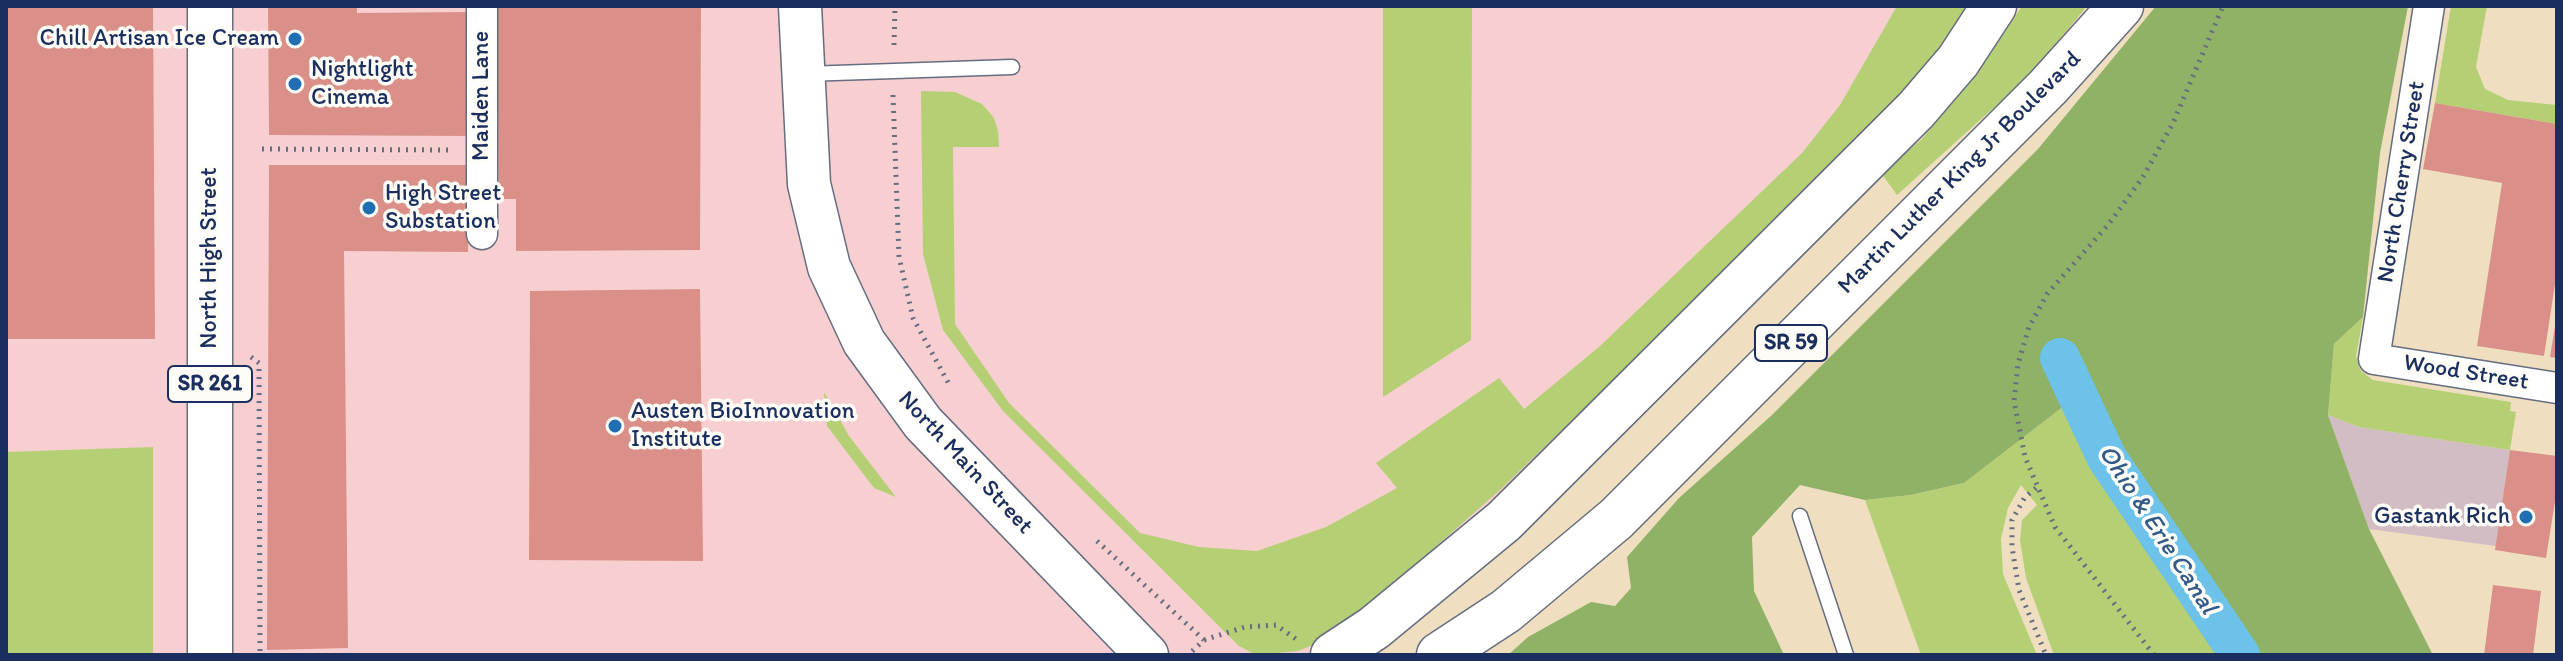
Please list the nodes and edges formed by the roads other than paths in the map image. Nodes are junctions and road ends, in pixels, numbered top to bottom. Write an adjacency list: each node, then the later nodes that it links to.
1 (210, 6): 14 (main road, North High Street / SR 261)
2 (482, 6): 9 (street, Maiden Lane)
3 (800, 6): 8 (main road, North Main Street)
4 (1994, 6): 13 (main road)
5 (2121, 6): 16 (main road, Martin Luther King Jr Boulevard / SR 59)
6 (2429, 6): 10 (street, North Cherry Street)
7 (1012, 67): 8 (lane)
8 (801, 74): 15 (main road, North Main Street)
9 (482, 234)
10 (2374, 359): 11 (street, Wood Street)
11 (2557, 388)
12 (1800, 516): 17 (lane)
13 (1316, 648)
14 (210, 655)
15 (1147, 655)
16 (1439, 655)
17 (1846, 655)

